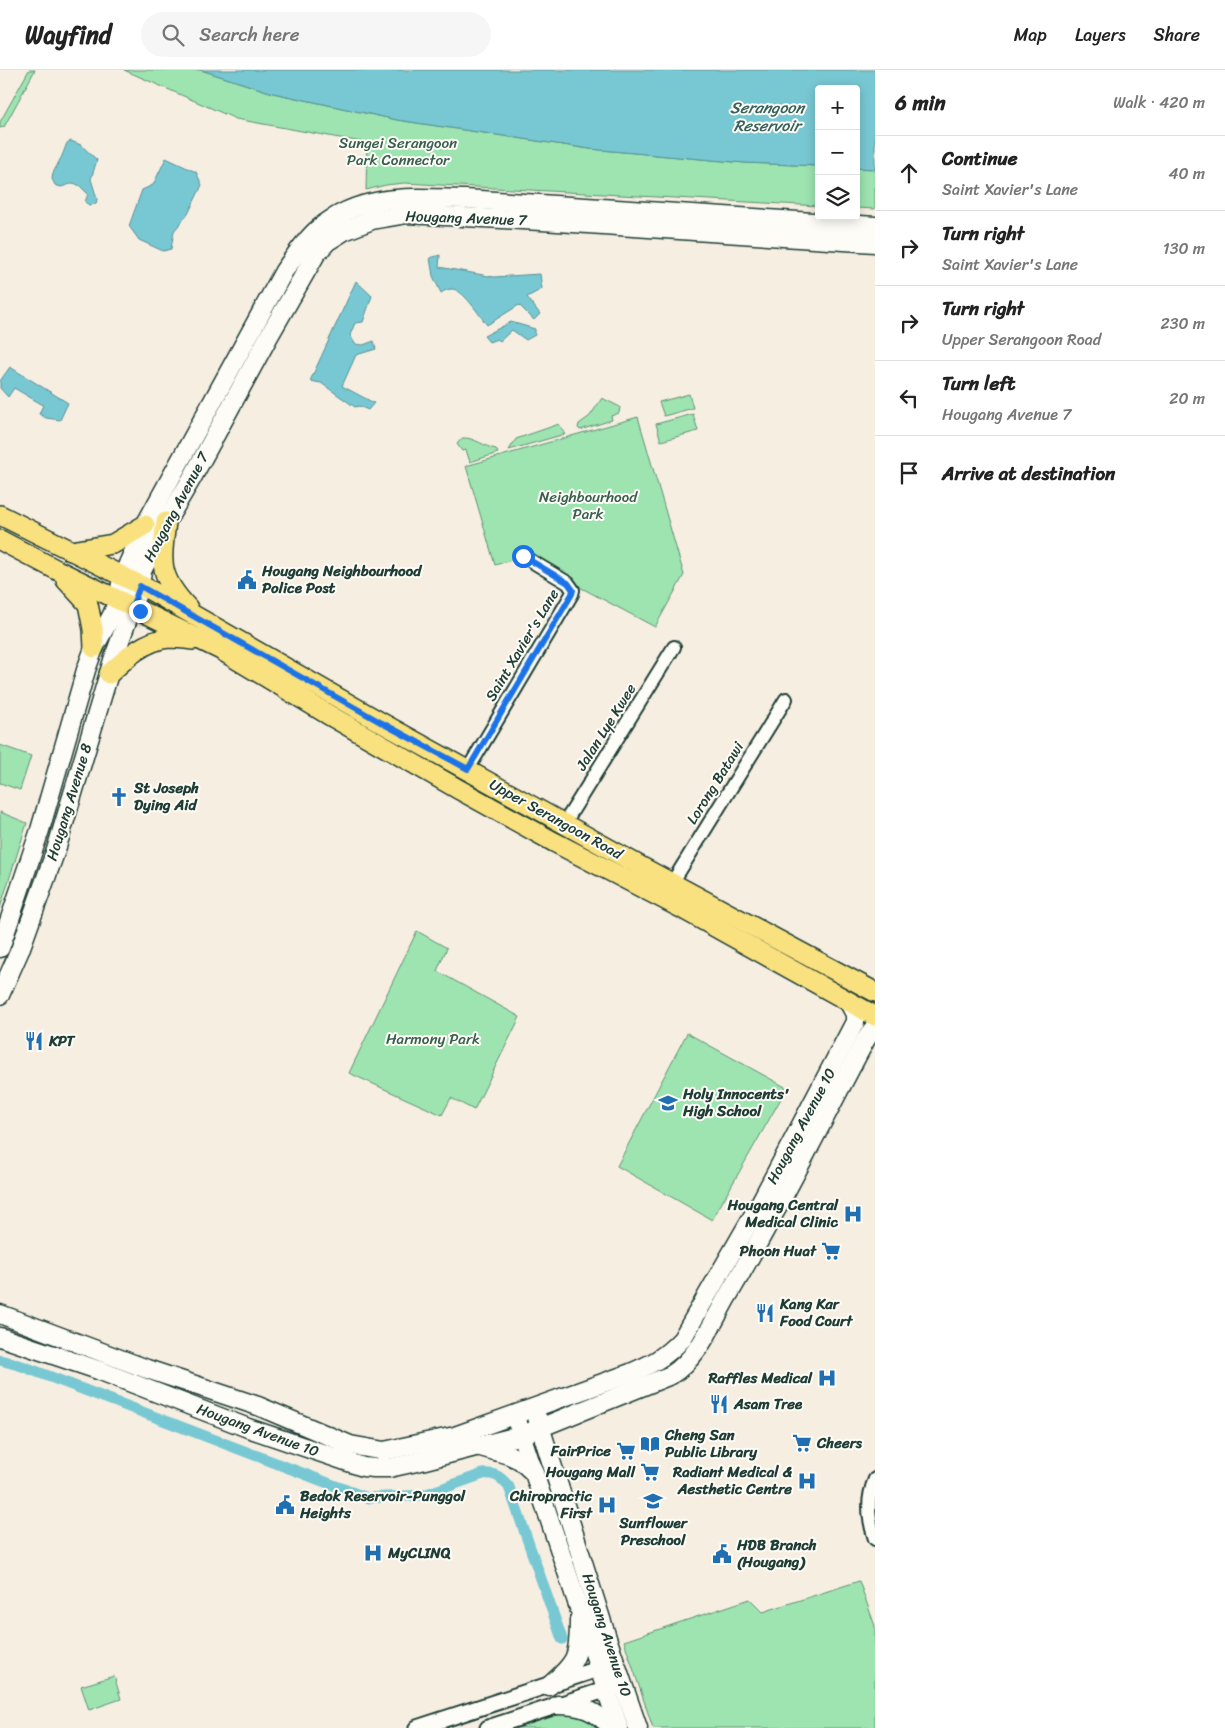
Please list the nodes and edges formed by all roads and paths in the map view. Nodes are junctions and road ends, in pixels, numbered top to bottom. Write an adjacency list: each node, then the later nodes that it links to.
1 (875, 226): 5 (main road, Hougang Avenue 7)
2 (875, 243): 4 (main road, Hougang Avenue 7)
3 (0, 515): 7 (main road, Upper Serangoon Road)
4 (166, 522): 11 (main road, Hougang Avenue 7); 13 (main road)
5 (145, 525): 7 (main road); 10 (main road, Hougang Avenue 7)
6 (0, 540): 9 (main road, Upper Serangoon Road)
7 (71, 551): 10 (main road, Upper Serangoon Road)
8 (523, 556): 19 (street, Saint Xavier's Lane)
9 (57, 570): 12 (main road, Upper Serangoon Road); 16 (main road)
10 (122, 578): 11 (main road, Upper Serangoon Road); 12 (main road, Hougang Avenue 8)
11 (140, 586): 12 (main road, Hougang Avenue 7); 13 (main road, Upper Serangoon Road)
12 (125, 603): 14 (main road, Upper Serangoon Road); 16 (main road, Hougang Avenue 8); 17 (main road, Hougang Avenue 8)
13 (194, 615): 19 (main road, Upper Serangoon Road)
14 (202, 641): 17 (main road); 25 (main road, Upper Serangoon Road)
15 (674, 647): 20 (street, Jalan Lye Kwee)
16 (94, 648): 22 (main road, Hougang Avenue 8)
17 (109, 674): 24 (main road, Hougang Avenue 8)
18 (786, 699): 21 (street, Lorong Batawi)
19 (468, 769): 20 (main road, Upper Serangoon Road)
20 (564, 824): 21 (main road, Upper Serangoon Road)
21 (672, 883): 23 (main road, Upper Serangoon Road)
22 (0, 948)
23 (875, 992)
24 (0, 995)
25 (848, 1001): 26 (main road, Upper Serangoon Road); 30 (main road, Hougang Avenue 10)
26 (875, 1016)
27 (875, 1029): 32 (main road, Hougang Avenue 10)
28 (0, 1314): 31 (main road, Hougang Avenue 10)
29 (0, 1337): 34 (main road, Hougang Avenue 10)
30 (534, 1407): 31 (main road, Hougang Avenue 10); 32 (main road, Hougang Avenue 10)
31 (514, 1415): 33 (main road, Hougang Avenue 10)
32 (541, 1428): 33 (main road, Hougang Avenue 10); 39 (main road, Hougang Avenue 10)
33 (522, 1435): 34 (main road, Hougang Avenue 10); 35 (main road, Hougang Avenue 10)
34 (477, 1446): 35 (main road)
35 (536, 1475): 38 (main road, Hougang Avenue 10)
36 (875, 1479): 37 (street)
37 (875, 1539)
38 (579, 1607): 40 (main road, Hougang Avenue 10); 42 (main road)
39 (616, 1663): 40 (street); 41 (main road, Hougang Avenue 10)
40 (599, 1669): 42 (street); 43 (main road, Hougang Avenue 10)
41 (623, 1684): 43 (street); 49 (main road, Hougang Avenue 10)
42 (549, 1686): 45 (street)
43 (606, 1689): 44 (street); 48 (main road, Hougang Avenue 10)
44 (557, 1705): 46 (street); 47 (main road)
45 (417, 1728)
46 (488, 1728)
47 (612, 1728)
48 (620, 1728)
49 (638, 1728)

